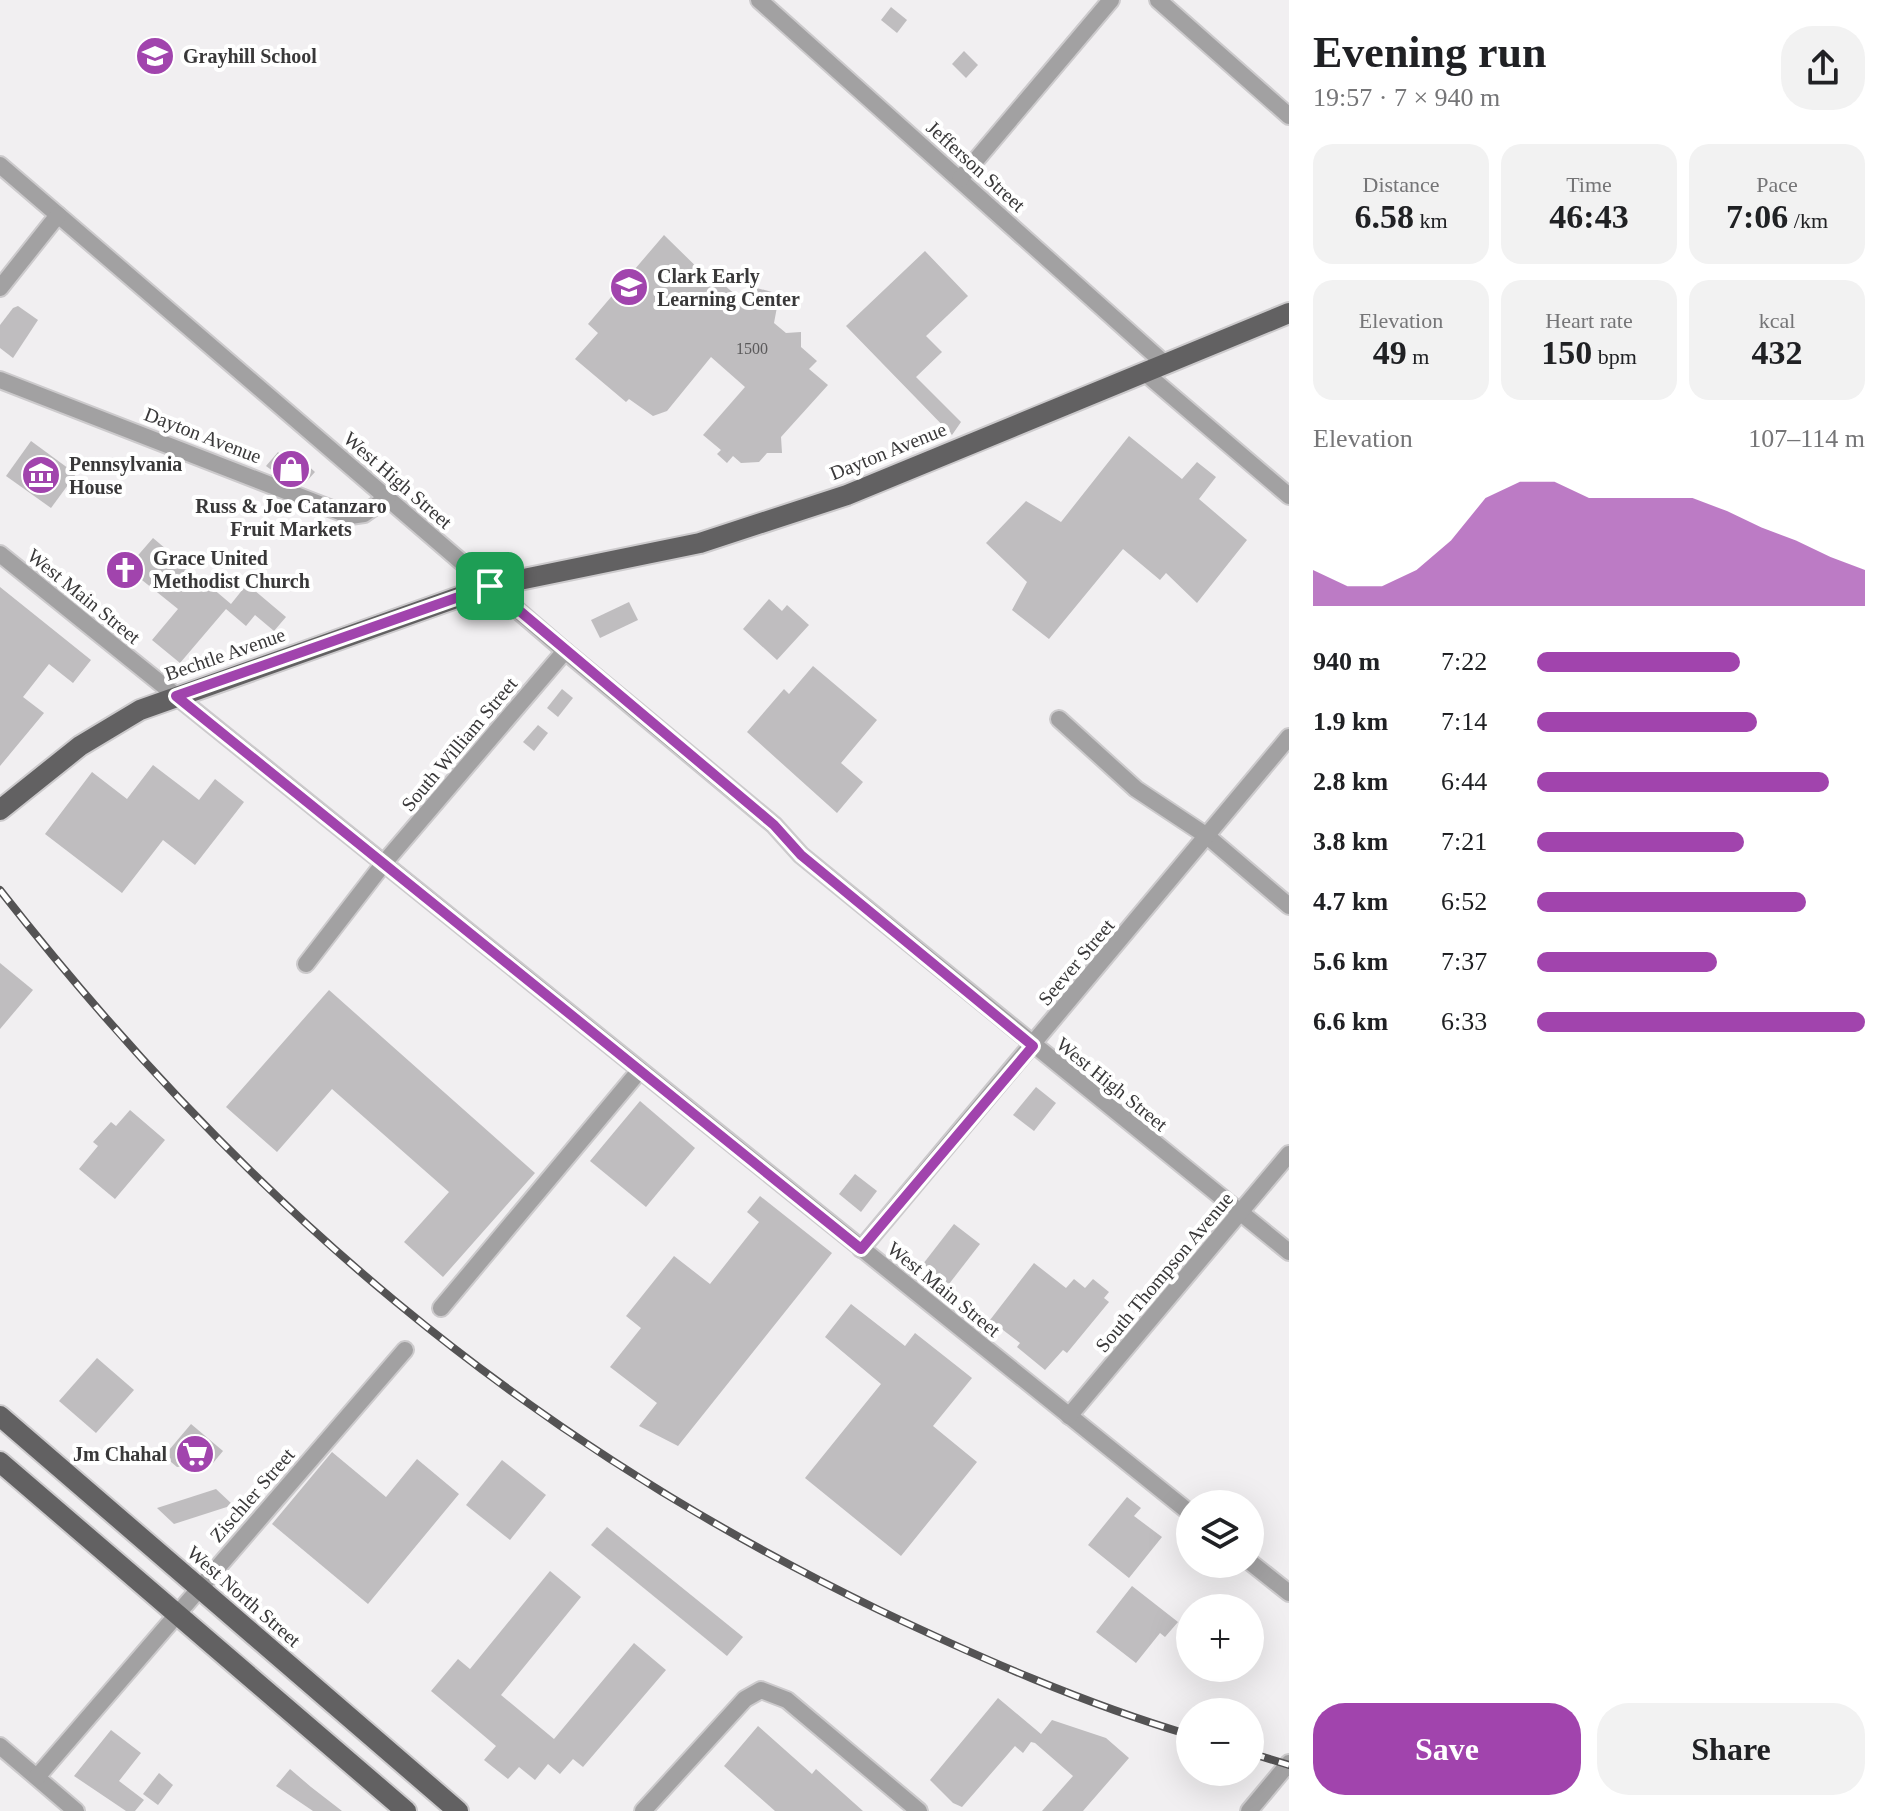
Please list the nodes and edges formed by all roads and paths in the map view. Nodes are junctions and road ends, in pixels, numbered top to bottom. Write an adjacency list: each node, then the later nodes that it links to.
1 (759, 0): 6 (street, Jefferson Street)
2 (1111, 0): 6 (street)
3 (1158, 0): 4 (street)
4 (1289, 116)
5 (0, 165): 7 (street, West High Street)
6 (960, 179): 10 (street, Jefferson Street)
7 (58, 215): 8 (street); 14 (street, West High Street)
8 (0, 288)
9 (1289, 313): 10 (main road, Dayton Avenue)
10 (1165, 364): 11 (main road, Dayton Avenue)
11 (1144, 372): 13 (street); 16 (main road, Dayton Avenue)
12 (0, 380): 14 (street, Dayton Avenue)
13 (1289, 496)
14 (388, 497): 16 (street, West High Street)
15 (0, 554): 18 (street, West Main Street)
16 (490, 586): 17 (street, West High Street); 18 (main road, Bechtle Avenue)
17 (565, 651): 23 (street, South William Street); 26 (street, West High Street)
18 (176, 696): 21 (main road, Bechtle Avenue); 23 (street, West Main Street)
19 (1059, 719): 22 (street)
20 (1289, 737): 22 (street, Seever Street)
21 (0, 810)
22 (1207, 836): 24 (street); 26 (street, Seever Street)
23 (384, 863): 25 (street, South William Street); 27 (street, West Main Street)
24 (1289, 906)
25 (306, 964)
26 (1033, 1046): 29 (street, West High Street); 30 (street, Seever Street)
27 (640, 1070): 30 (street, West Main Street); 32 (street)
28 (1289, 1154): 29 (street, South Thompson Avenue)
29 (1240, 1213): 31 (street, West High Street); 35 (street, South Thompson Avenue)
30 (861, 1249): 35 (street, West Main Street)
31 (1289, 1252)
32 (441, 1308)
33 (405, 1350): 39 (street, Zischler Street)
34 (0, 1416): 39 (main road, West North Street)
35 (1069, 1416): 37 (street, West Main Street)
36 (0, 1462): 41 (main road)
37 (1176, 1502)
38 (1264, 1573): 40 (street)
39 (197, 1587): 41 (street, Zischler Street); 47 (main road, West North Street)
40 (1289, 1593)
41 (175, 1613): 44 (street, Zischler Street); 46 (main road)
42 (0, 1746): 44 (street)
43 (1289, 1763): 50 (street)
44 (37, 1777): 45 (street)
45 (76, 1811)
46 (406, 1811)
47 (458, 1811)
48 (643, 1811): 49 (street)
49 (919, 1811)
50 (1249, 1811)

